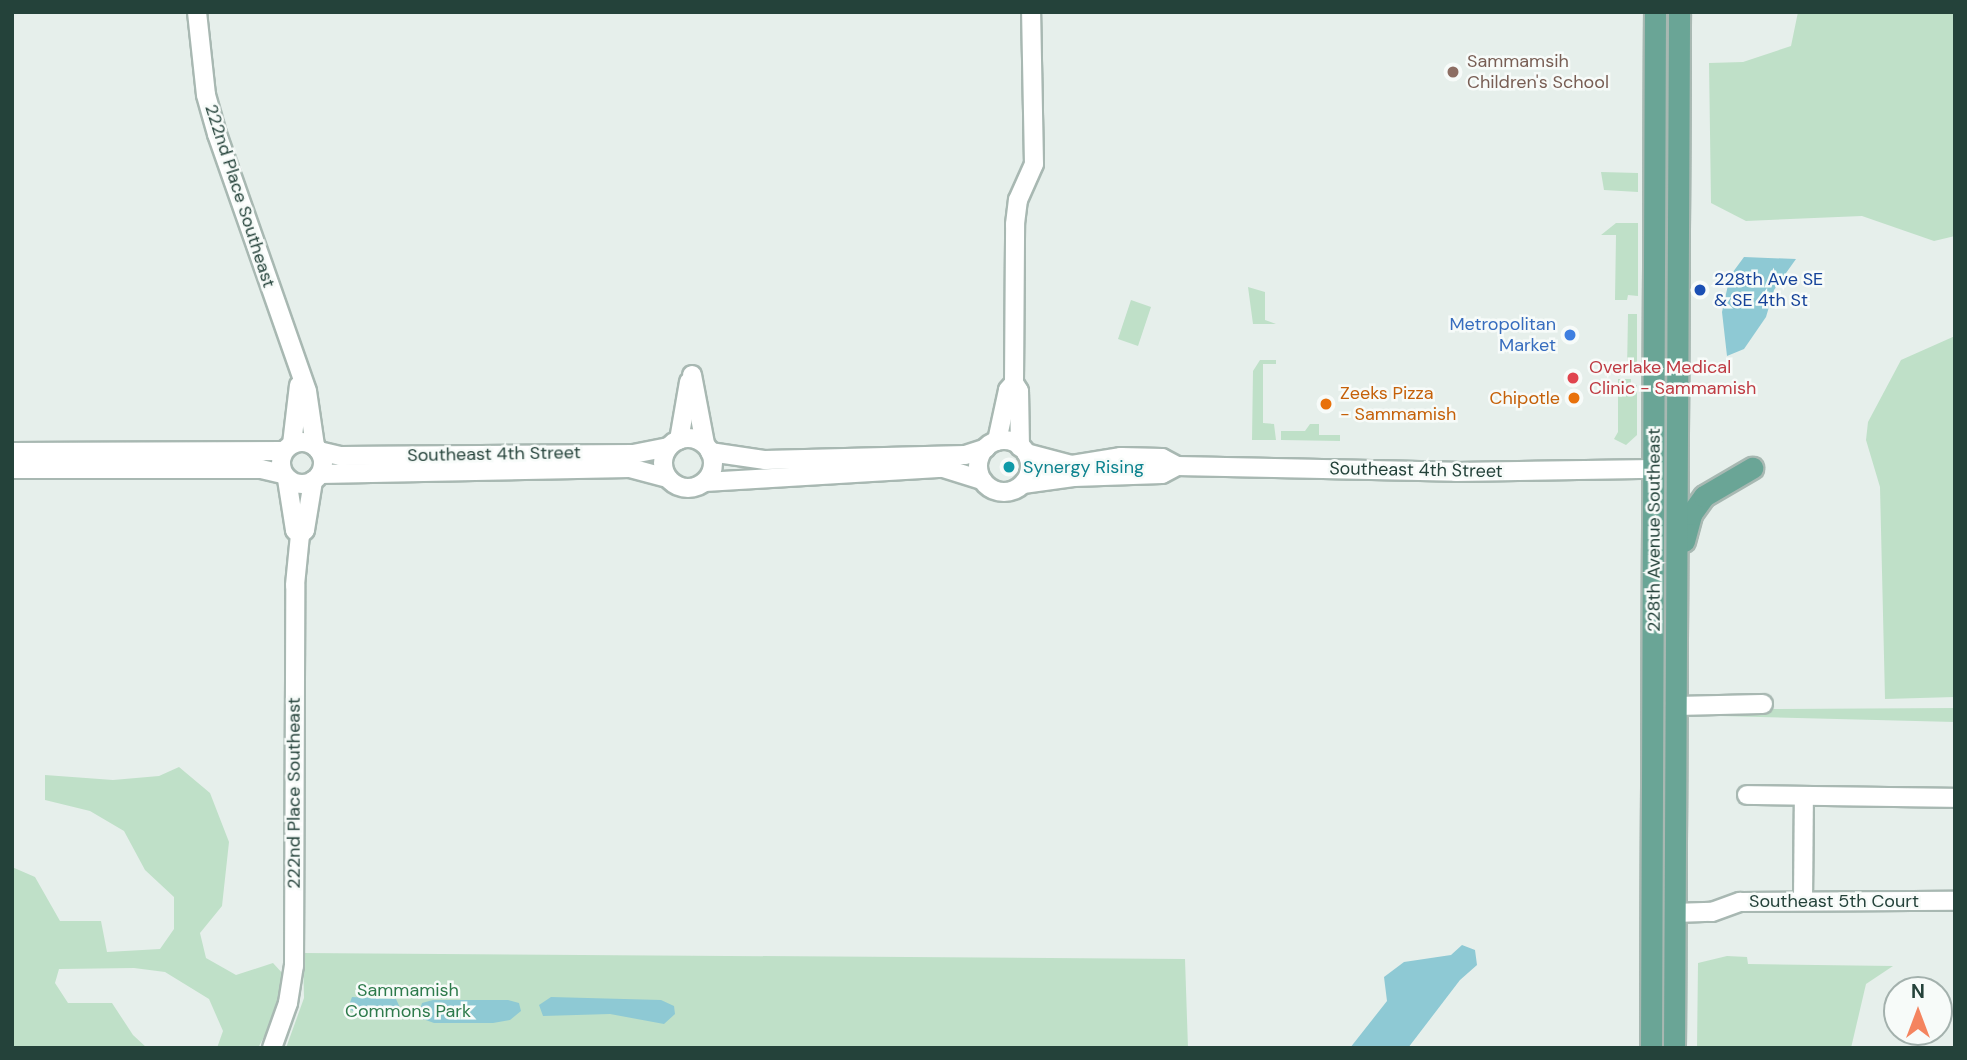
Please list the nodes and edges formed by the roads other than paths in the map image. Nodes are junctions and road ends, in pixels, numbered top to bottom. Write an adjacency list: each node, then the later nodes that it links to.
1 (197, 12): 5 (street, 222nd Place Southeast)
2 (1031, 12): 6 (street)
3 (1655, 12): 17 (main road, 228th Avenue Southeast)
4 (1679, 12): 25 (main road, 228th Avenue Southeast)
5 (301, 375): 9 (street, 222nd Place Southeast); 11 (street, 222nd Place Southeast)
6 (1014, 383): 8 (street); 12 (street)
7 (674, 444): 10 (street); 10 (street); 11 (street, Southeast 4th Street); 20 (street)
8 (992, 445): 10 (street); 12 (street); 21 (street)
9 (288, 447): 11 (street); 13 (street); 18 (street)
10 (707, 448): 22 (street)
11 (317, 449): 19 (street)
12 (1023, 450): 14 (street, Southeast 4th Street); 23 (street)
13 (12, 452)
14 (1177, 466): 17 (street, Southeast 4th Street); 23 (street, Southeast 4th Street)
15 (1752, 468): 25 (main road)
16 (12, 469): 18 (street)
17 (1655, 469): 35 (main road, 228th Avenue Southeast)
18 (285, 476): 19 (street); 24 (street, 222nd Place Southeast)
19 (316, 478): 20 (street, Southeast 4th Street); 24 (street, 222nd Place Southeast)
20 (667, 478): 22 (street)
21 (982, 480): 22 (street); 23 (street)
22 (705, 482)
23 (1023, 484)
24 (300, 535): 34 (street, 222nd Place Southeast)
25 (1676, 602): 27 (main road, 228th Avenue Southeast)
26 (1763, 704): 27 (street)
27 (1675, 706): 33 (main road, 228th Avenue Southeast)
28 (1747, 795): 29 (street)
29 (1804, 796): 30 (street); 31 (street)
30 (1955, 798)
31 (1803, 901): 32 (street, Southeast 5th Court); 33 (street, Southeast 5th Court)
32 (1955, 901)
33 (1674, 913): 36 (main road, 228th Avenue Southeast)
34 (272, 1048)
35 (1651, 1048)
36 (1674, 1048)

